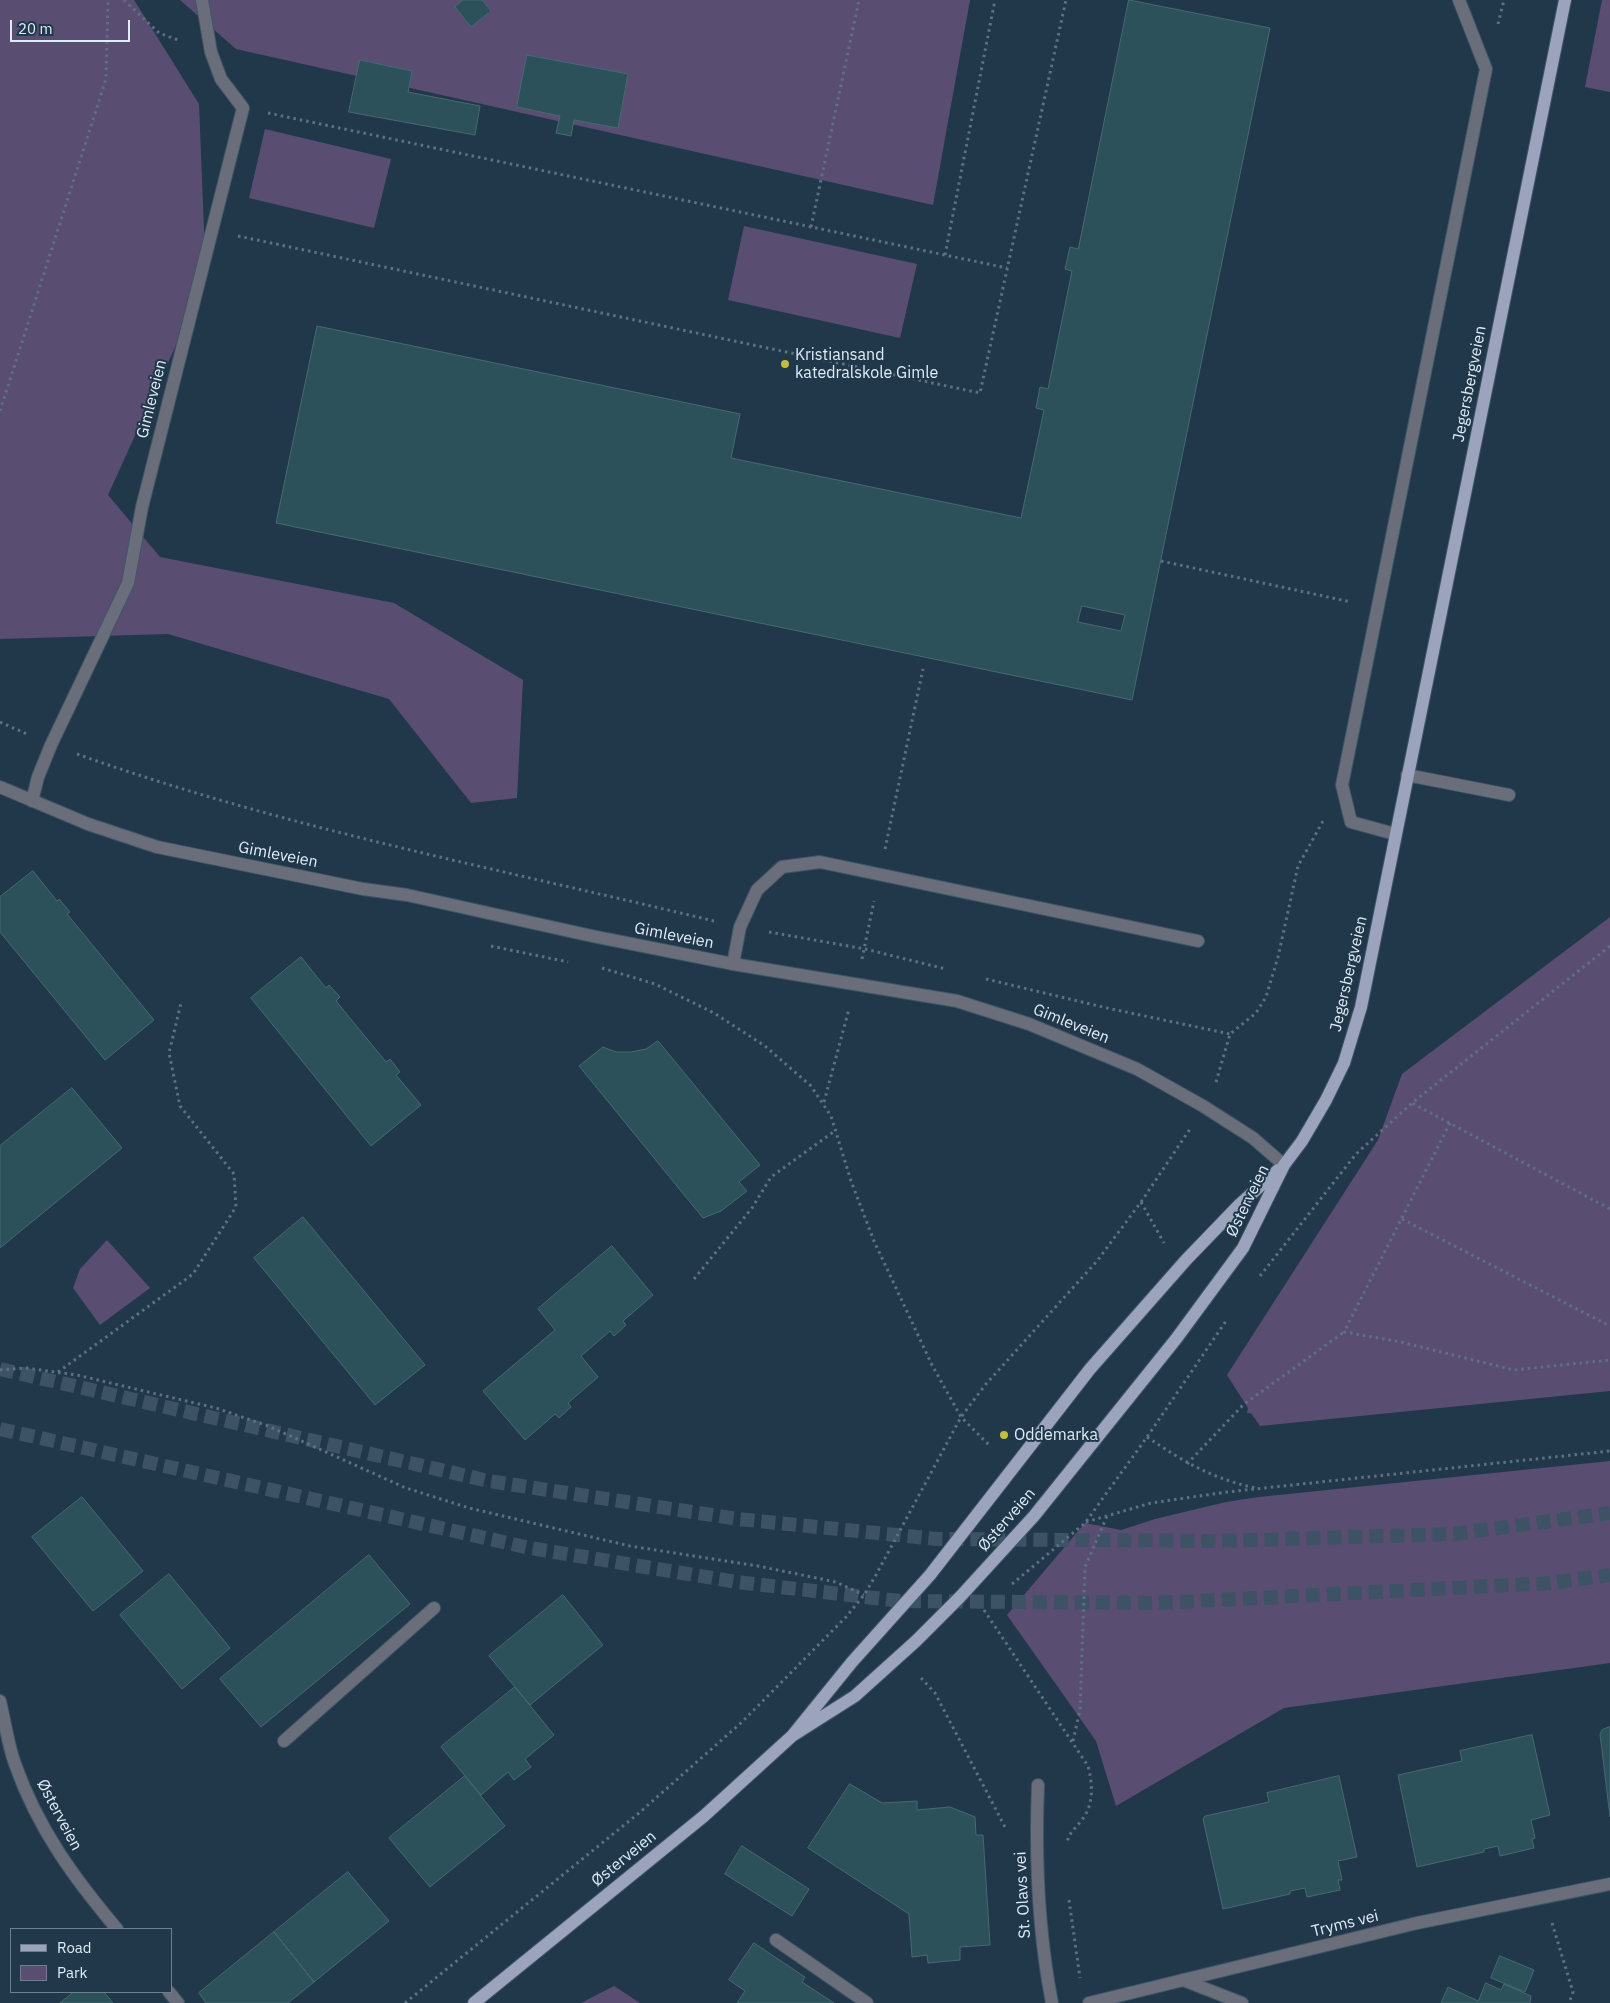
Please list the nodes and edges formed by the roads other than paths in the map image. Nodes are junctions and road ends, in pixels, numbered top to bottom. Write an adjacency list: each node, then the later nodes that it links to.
1 (202, 0): 7 (street, Gimleveien)
2 (1459, 0): 8 (street)
3 (1565, 0): 4 (main road, Jegersbergveien)
4 (1407, 776): 6 (street); 8 (main road, Jegersbergveien)
5 (0, 787): 7 (street, Gimleveien)
6 (1510, 795)
7 (32, 801): 10 (street, Gimleveien)
8 (1395, 834): 11 (main road, Jegersbergveien)
9 (1198, 941): 10 (street)
10 (733, 964): 11 (street, Gimleveien)
11 (1284, 1165): 14 (main road, Østerveien); 14 (main road, Østerveien)
12 (434, 1608): 15 (street)
13 (0, 1702): 18 (street, Østerveien)
14 (792, 1736): 23 (main road, Østerveien)
15 (284, 1741)
16 (1038, 1785): 25 (street, St. Olavs vei)
17 (1610, 1884): 20 (street, Tryms vei)
18 (116, 1928)
19 (776, 1940): 24 (street)
20 (1183, 1980): 26 (street, Tryms vei); 27 (street)
21 (170, 1993): 22 (street)
22 (178, 2003)
23 (474, 2003)
24 (867, 2003)
25 (1052, 2003)
26 (1089, 2003)
27 (1242, 2003)

